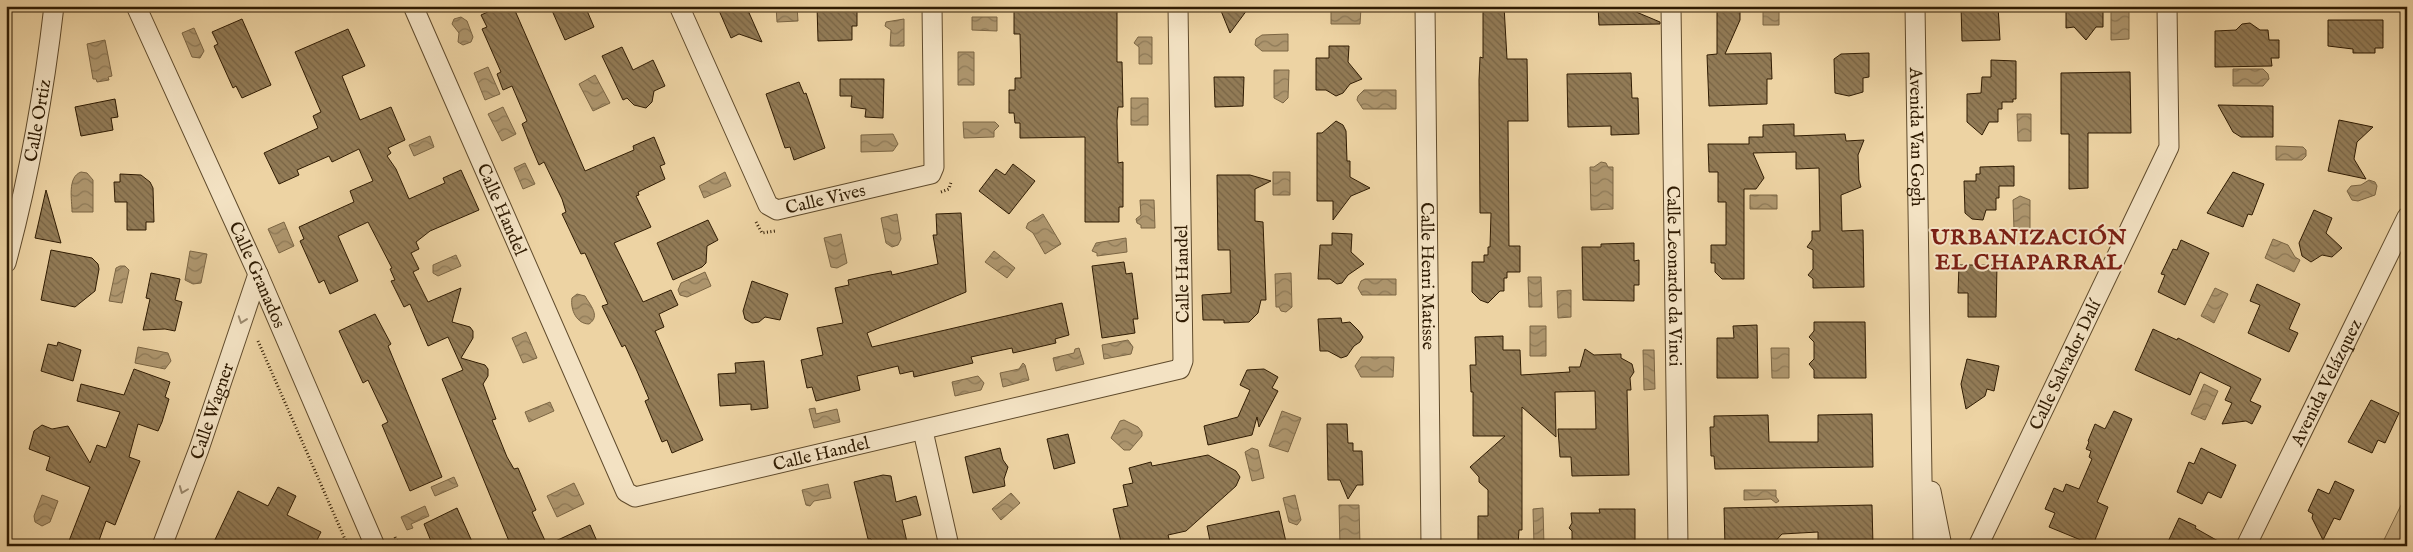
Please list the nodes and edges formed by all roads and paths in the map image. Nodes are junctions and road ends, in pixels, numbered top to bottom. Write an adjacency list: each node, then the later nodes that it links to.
1 (54, 6): 16 (street, Calle Ortiz)
2 (136, 6): 17 (street, Calle Granados)
3 (413, 6): 19 (street, Calle Handel)
4 (680, 6): 5 (street, Calle Vives)
5 (932, 6)
6 (1178, 6): 19 (street, Calle Handel)
7 (1425, 6): 25 (street, Calle Henri Matisse)
8 (1671, 6): 26 (street, Calle Leonardo da Vinci)
9 (1915, 6): 20 (street, Avenida Van Gogh)
10 (2168, 6): 29 (street, Calle Salvador Dalí)
11 (951, 175): 12 (path)
12 (938, 193)
13 (2407, 217): 30 (street, Avenida Velázquez)
14 (784, 229): 15 (path)
15 (761, 232)
16 (6, 263)
17 (258, 274): 21 (street, Calle Wagner, one-way to 21); 23 (street, Calle Granados)
18 (254, 344): 22 (path)
19 (923, 431): 24 (street)
20 (1922, 448): 27 (street, Avenida Van Gogh); 28 (street, Avenida Van Gogh)
21 (162, 546)
22 (348, 546)
23 (375, 546)
24 (949, 546)
25 (1431, 546)
26 (1678, 546)
27 (1923, 546)
28 (1942, 546)
29 (1978, 546)
30 (2246, 546)

